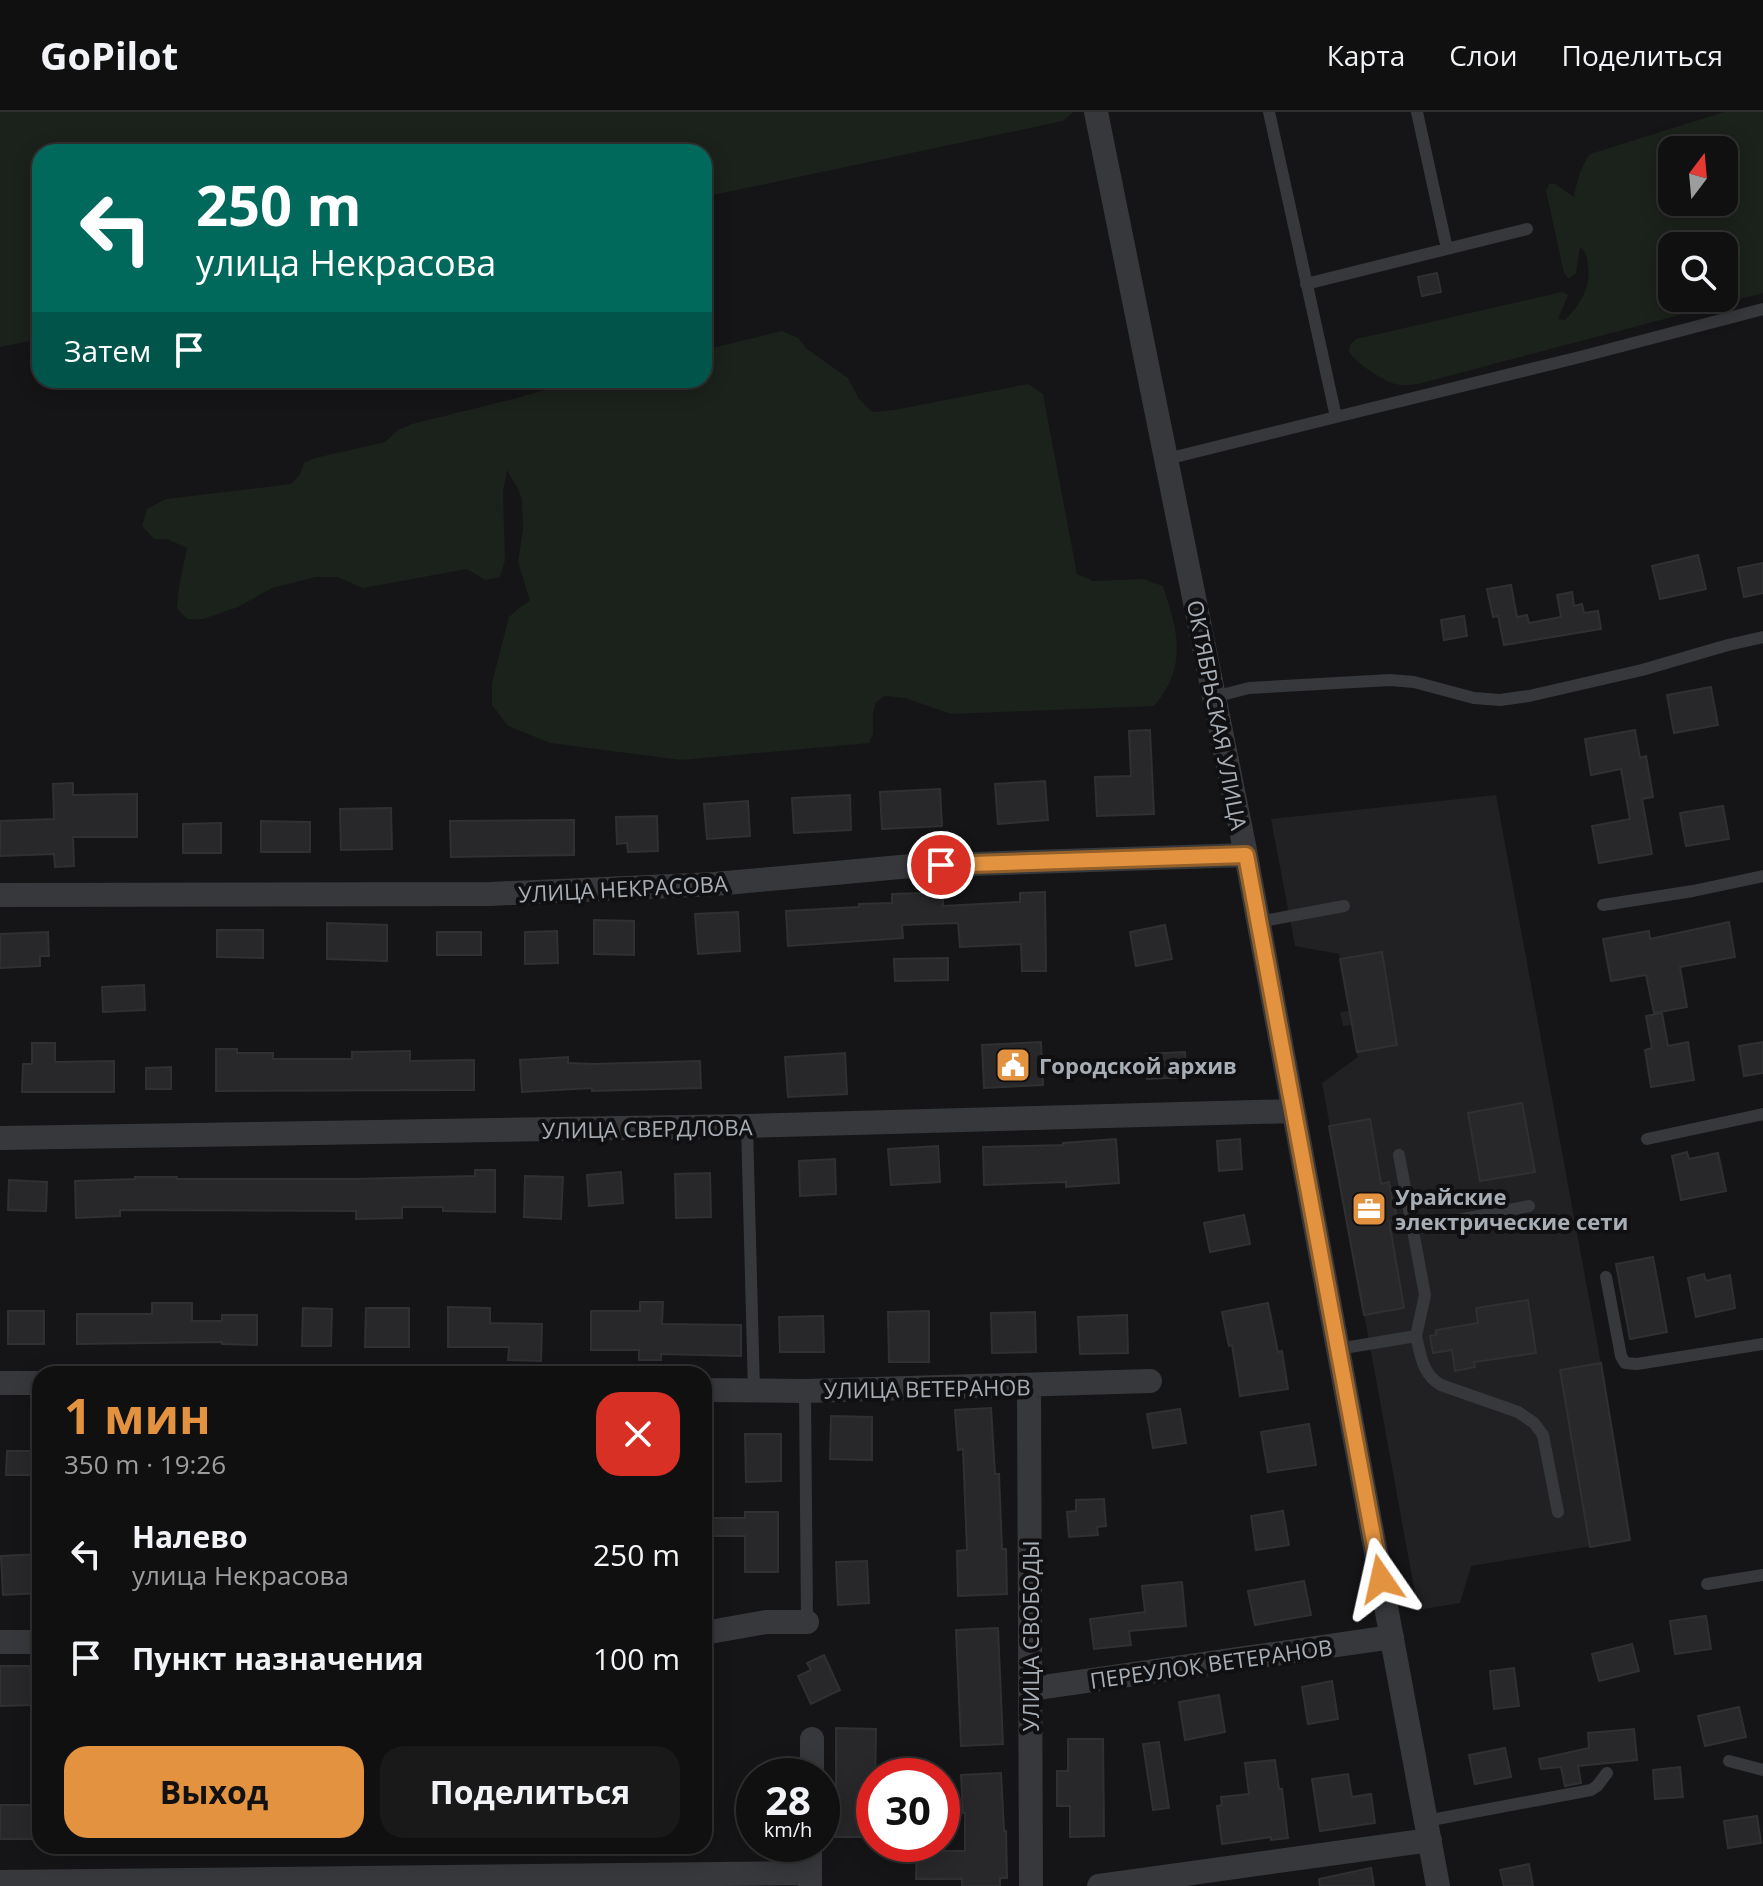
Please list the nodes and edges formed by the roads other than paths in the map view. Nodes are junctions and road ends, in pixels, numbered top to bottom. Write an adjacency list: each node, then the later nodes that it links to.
1 (1096, 112): 9 (street, ОКТЯБРЬСКАЯ УЛИЦА)
2 (1269, 112): 6 (lane)
3 (1417, 112): 5 (lane)
4 (1527, 229): 5 (lane)
5 (1447, 249): 6 (lane)
6 (1306, 284): 8 (lane)
7 (1763, 309): 8 (lane)
8 (1336, 417): 9 (lane)
9 (1167, 459): 11 (street, ОКТЯБРЬСКАЯ УЛИЦА)
10 (1763, 637): 11 (lane)
11 (1214, 697): 12 (street, ОКТЯБРЬСКАЯ УЛИЦА)
12 (1246, 855): 14 (street, УЛИЦА НЕКРАСОВА); 17 (street, ОКТЯБРЬСКАЯ УЛИЦА)
13 (1763, 876): 15 (lane)
14 (0, 895)
15 (1603, 905)
16 (1344, 906): 17 (lane)
17 (1258, 922): 18 (street, ОКТЯБРЬСКАЯ УЛИЦА)
18 (1293, 1111): 20 (street, УЛИЦА СВЕРДЛОВА); 29 (street, ОКТЯБРЬСКАЯ УЛИЦА)
19 (1763, 1114): 22 (lane)
20 (747, 1126): 21 (street, УЛИЦА СВЕРДЛОВА); 35 (lane)
21 (0, 1138)
22 (1647, 1139)
23 (1399, 1155): 25 (lane)
24 (1529, 1206): 25 (lane)
25 (1413, 1229): 27 (lane)
26 (1606, 1277): 28 (lane)
27 (1416, 1336): 29 (lane); 37 (lane)
28 (1763, 1344)
29 (1338, 1349): 42 (street, ОКТЯБРЬСКАЯ УЛИЦА)
30 (1150, 1381): 33 (street, УЛИЦА ВЕТЕРАНОВ)
31 (0, 1383): 32 (street)
32 (32, 1383)
33 (1029, 1386): 36 (street, УЛИЦА ВЕТЕРАНОВ); 45 (street, УЛИЦА СВОБОДЫ)
34 (712, 1390): 35 (street, УЛИЦА ВЕТЕРАНОВ)
35 (754, 1391): 36 (street, УЛИЦА ВЕТЕРАНОВ)
36 (805, 1391): 40 (lane)
37 (1558, 1512)
38 (1763, 1575): 39 (lane)
39 (1707, 1584)
40 (807, 1622): 41 (street)
41 (712, 1632)
42 (1392, 1637): 45 (street, ПЕРЕУЛОК ВЕТЕРАНОВ); 51 (street, ОКТЯБРЬСКАЯ УЛИЦА)
43 (0, 1642): 44 (street)
44 (32, 1642)
45 (1030, 1689): 54 (street, УЛИЦА СВОБОДЫ)
46 (812, 1739): 47 (street)
47 (812, 1758)
48 (1729, 1761): 49 (lane)
49 (1763, 1770)
50 (1607, 1773): 51 (lane)
51 (1428, 1831): 55 (street); 56 (street, ОКТЯБРЬСКАЯ УЛИЦА)
52 (810, 1880): 53 (street)
53 (0, 1882)
54 (1031, 1886)
55 (1099, 1886)
56 (1438, 1886)

